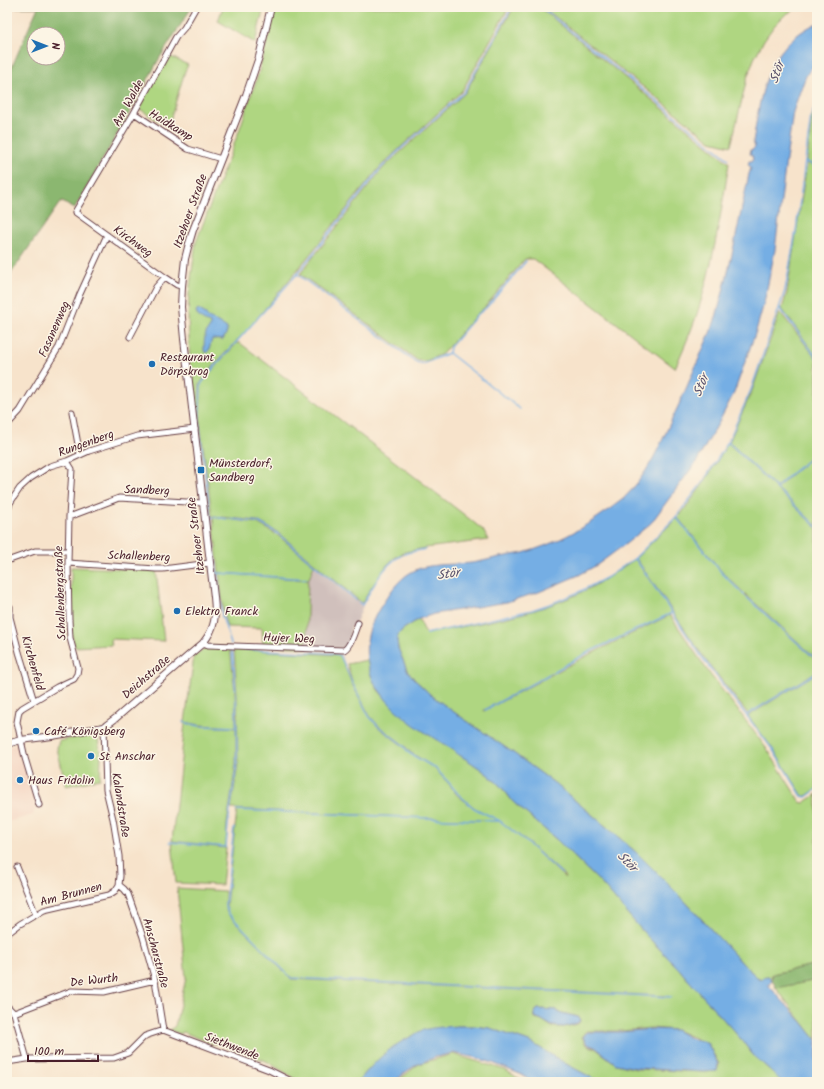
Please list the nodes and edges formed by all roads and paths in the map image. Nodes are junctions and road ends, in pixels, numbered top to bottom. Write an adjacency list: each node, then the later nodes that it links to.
1 (196, 7): 3 (street, Am Walde)
2 (271, 7): 4 (street, Itzehoer Straße)
3 (134, 113): 4 (street, Haidkamp); 5 (street, Am Walde)
4 (222, 159): 8 (street, Itzehoer Straße)
5 (77, 210): 6 (street, Kirchweg)
6 (107, 235): 7 (street, Kirchweg); 11 (street, Fasanenweg)
7 (165, 277): 8 (street, Kirchweg); 9 (street)
8 (182, 286): 12 (street, Itzehoer Straße)
9 (130, 337)
10 (72, 412): 13 (street)
11 (7, 425)
12 (195, 429): 13 (street, Rungenberg); 15 (street, Itzehoer Straße)
13 (80, 455): 14 (street, Rungenberg)
14 (67, 461): 16 (street, Rungenberg); 17 (street, Schallenbergstraße)
15 (203, 503): 17 (street, Sandberg); 21 (street, Itzehoer Straße)
16 (7, 514)
17 (69, 517): 18 (street, Schallenbergstraße)
18 (68, 551): 19 (street); 20 (street, Schallenbergstraße)
19 (7, 561)
20 (68, 563): 21 (street, Schallenberg); 25 (street, Schallenbergstraße)
21 (210, 563): 24 (street, Itzehoer Straße)
22 (10, 607): 25 (street, Kirchenfeld)
23 (358, 623): 24 (street, Hujer Weg)
24 (203, 642): 26 (street, Deichstraße)
25 (34, 701): 27 (street, Schallenbergstraße)
26 (104, 727): 27 (street); 31 (street, Kalandstraße)
27 (21, 740): 28 (street); 29 (street)
28 (7, 744)
29 (39, 805)
30 (17, 867): 32 (street)
31 (119, 885): 32 (street, Am Brunnen); 34 (street, Anscharstraße)
32 (36, 915): 33 (street, Am Brunnen)
33 (7, 934)
34 (155, 980): 36 (street, De Wurth); 37 (street, Anscharstraße)
35 (7, 1006): 36 (street)
36 (14, 1014): 38 (street)
37 (163, 1030): 38 (street); 40 (street, Siethwende)
38 (26, 1059): 39 (street)
39 (7, 1062)
40 (293, 1082)

